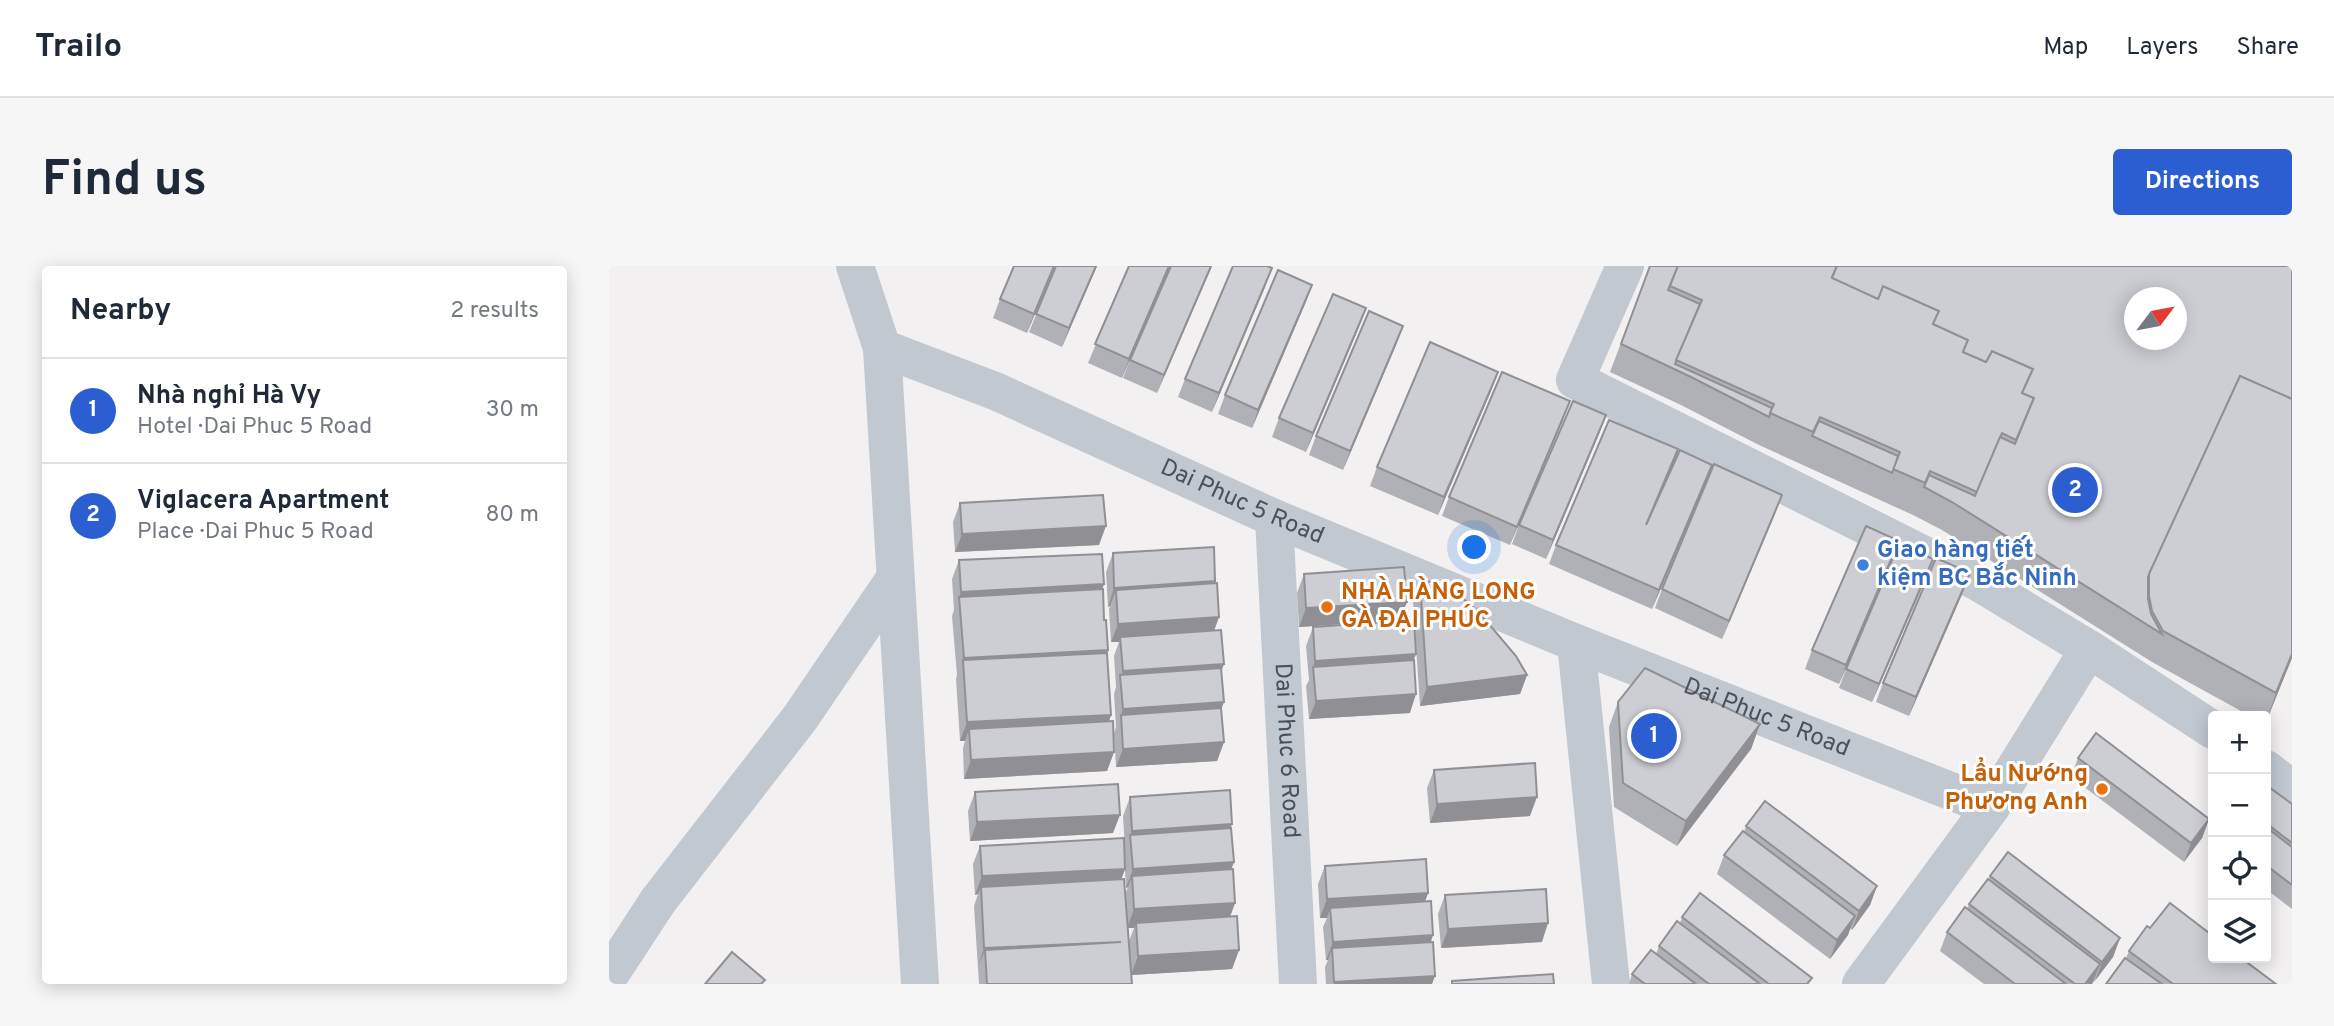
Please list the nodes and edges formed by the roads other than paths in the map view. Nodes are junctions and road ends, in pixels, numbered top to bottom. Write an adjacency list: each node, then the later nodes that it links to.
1 (855, 266): 3 (street)
2 (1625, 266): 7 (street)
3 (882, 348): 4 (street, Dai Phuc 5 Road); 5 (street)
4 (1274, 518): 6 (street, Dai Phuc 5 Road); 14 (street, Dai Phuc 6 Road)
5 (894, 580): 12 (street); 13 (street)
6 (1576, 643): 11 (street, Dai Phuc 5 Road); 15 (street)
7 (2089, 649): 8 (street); 11 (street)
8 (2208, 727)
9 (2271, 773): 10 (street)
10 (2292, 789)
11 (1991, 807): 16 (street)
12 (609, 976)
13 (920, 984)
14 (1298, 984)
15 (1611, 984)
16 (1861, 984)

